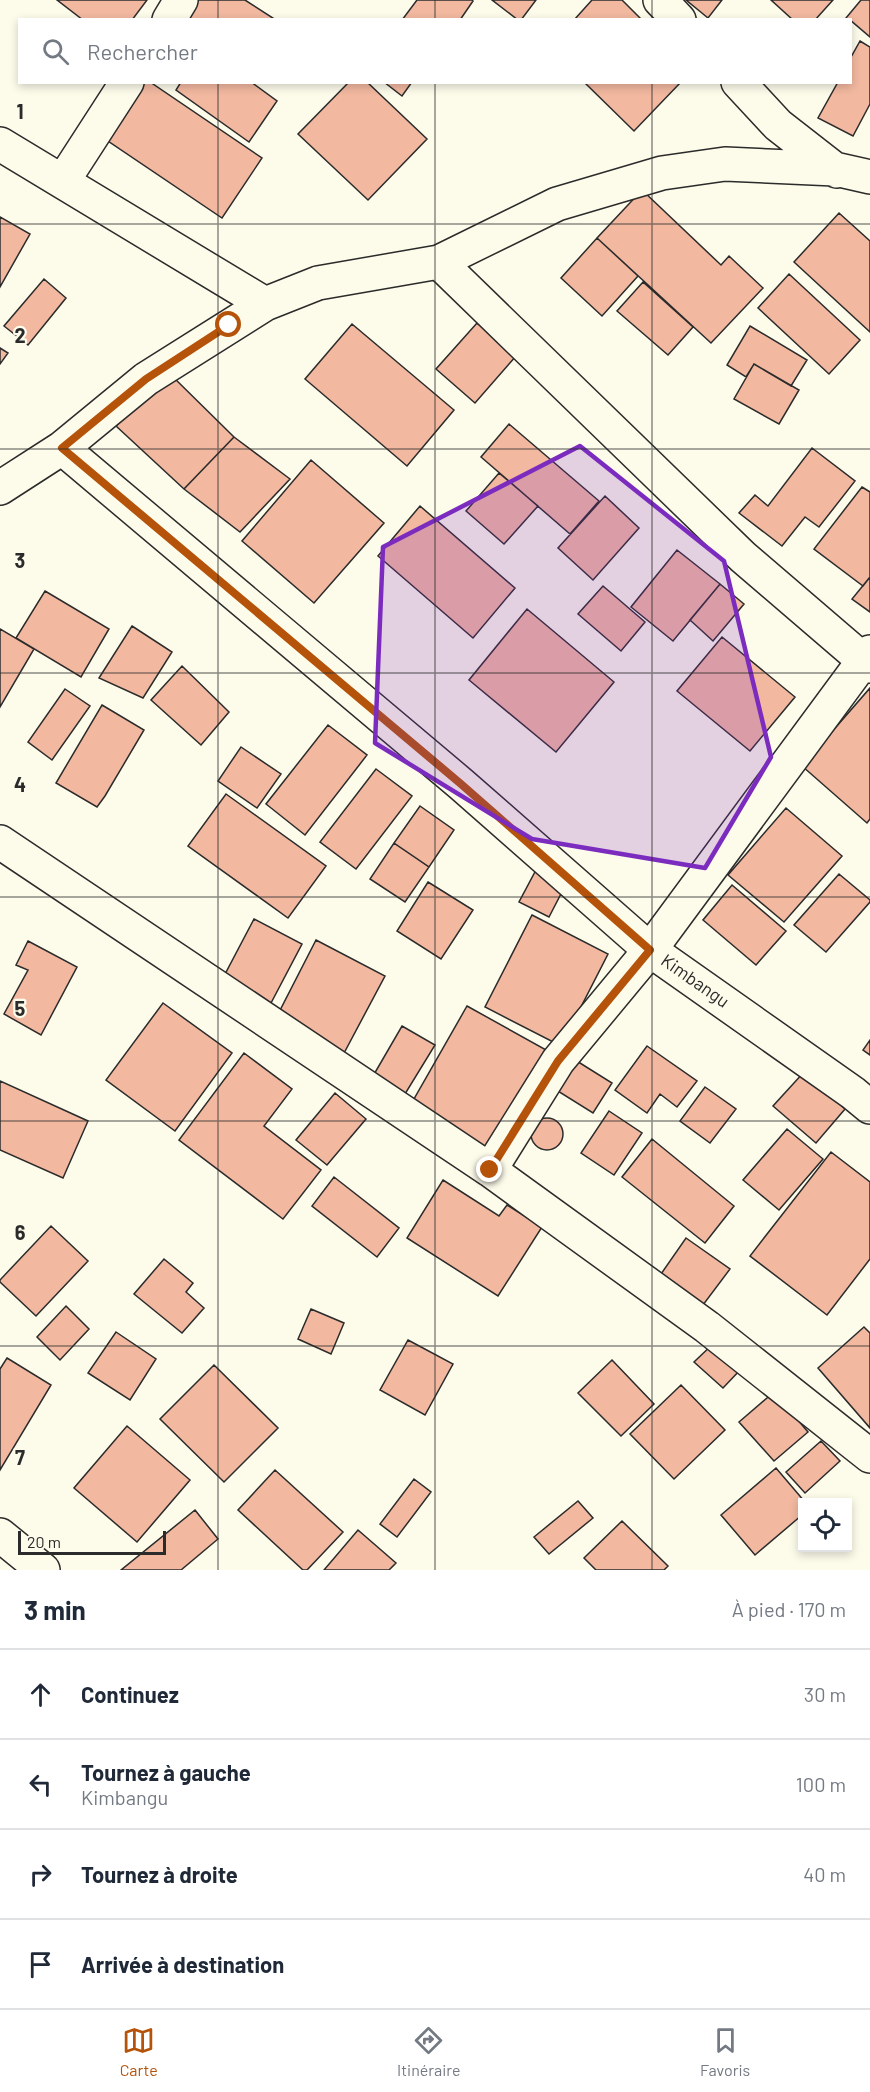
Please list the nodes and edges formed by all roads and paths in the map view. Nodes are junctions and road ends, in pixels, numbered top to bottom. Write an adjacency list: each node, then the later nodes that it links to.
1 (181, 0): 3 (street)
2 (660, 0): 4 (street)
3 (170, 18)
4 (677, 18)
5 (126, 84): 10 (street)
6 (740, 84): 8 (street)
7 (0, 144): 10 (street)
8 (835, 169): 9 (street); 11 (street); 12 (street)
9 (870, 177)
10 (63, 181): 13 (street)
11 (870, 196)
12 (439, 262): 13 (street); 16 (street)
13 (265, 304): 14 (street)
14 (62, 448): 15 (street); 18 (street, Kimbangu)
15 (0, 488)
16 (868, 659): 18 (street)
17 (0, 842): 20 (street)
18 (650, 950): 19 (street, Kimbangu); 20 (street)
19 (870, 1107)
20 (490, 1170): 21 (street)
21 (870, 1456)
22 (0, 1535): 23 (street)
23 (43, 1570)

